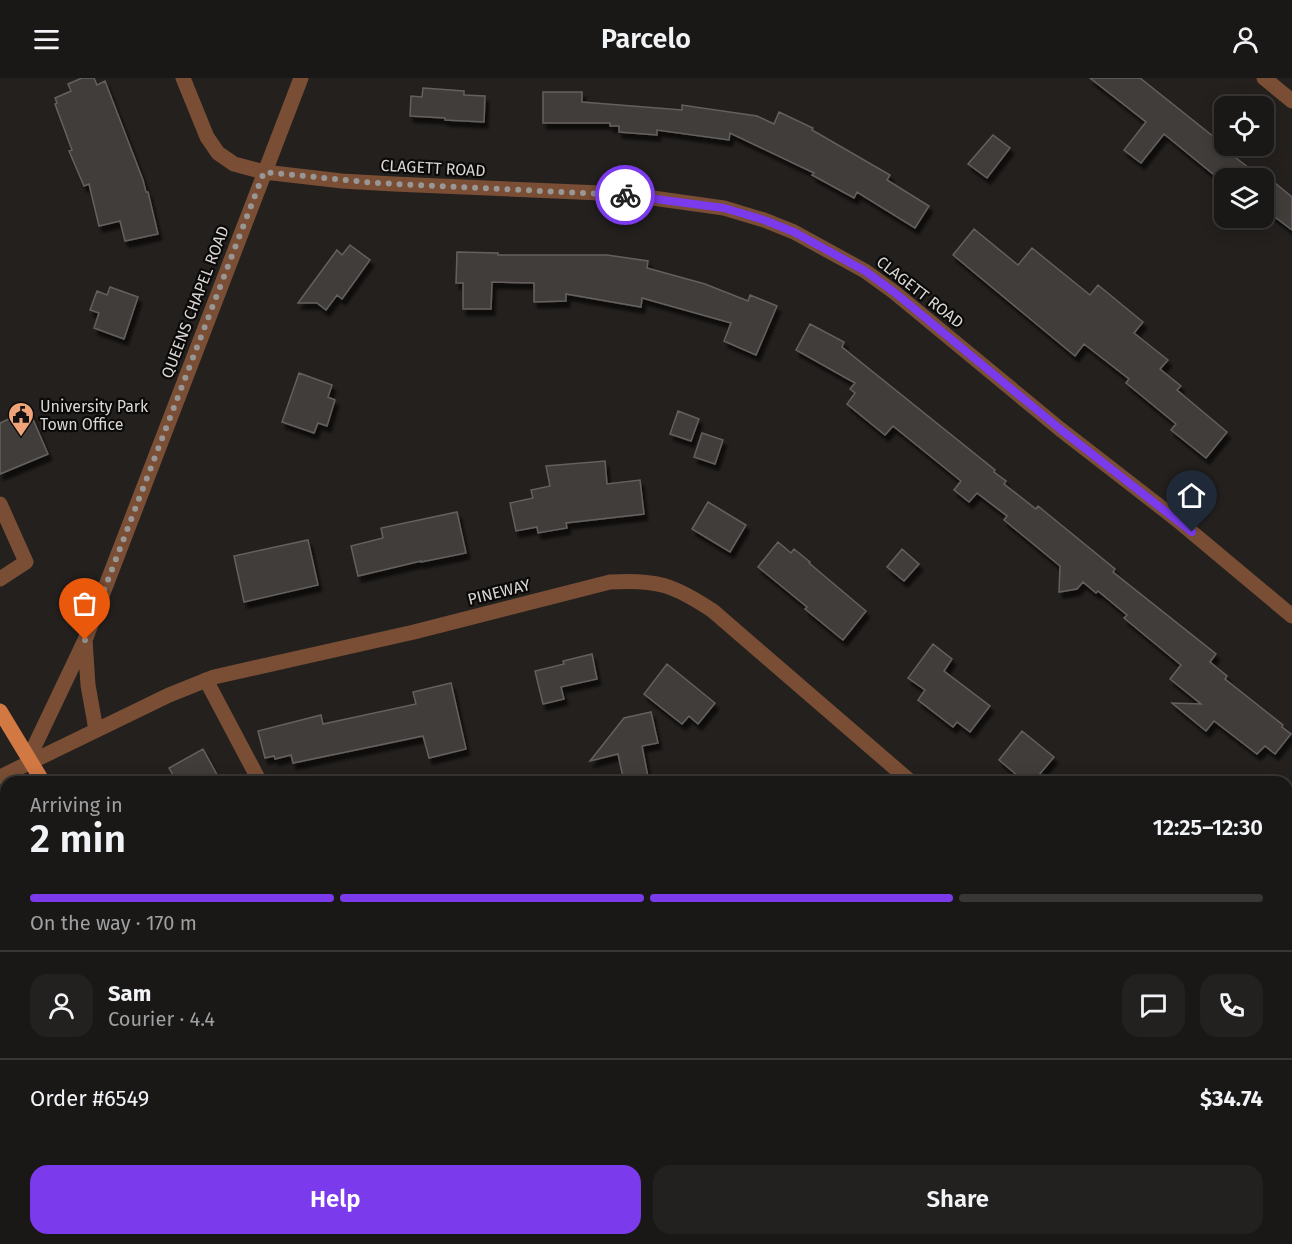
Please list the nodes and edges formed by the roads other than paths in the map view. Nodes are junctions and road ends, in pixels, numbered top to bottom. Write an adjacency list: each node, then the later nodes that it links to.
1 (183, 78): 5 (street, CLAGETT ROAD)
2 (301, 78): 5 (street, QUEENS CHAPEL ROAD)
3 (1264, 78): 4 (street)
4 (1292, 101)
5 (264, 172): 8 (street, CLAGETT ROAD); 9 (street, QUEENS CHAPEL ROAD)
6 (0, 504): 7 (street)
7 (0, 579)
8 (1292, 616)
9 (85, 640): 12 (street, QUEENS CHAPEL ROAD); 13 (street, QUEENS CHAPEL ROAD)
10 (206, 680): 12 (street, PINEWAY); 16 (street); 17 (street, PINEWAY)
11 (0, 711): 13 (main road)
12 (96, 730): 13 (street, PINEWAY)
13 (39, 758): 14 (street, PINEWAY); 15 (main road)
14 (2, 776)
15 (42, 776)
16 (257, 776)
17 (904, 776)

